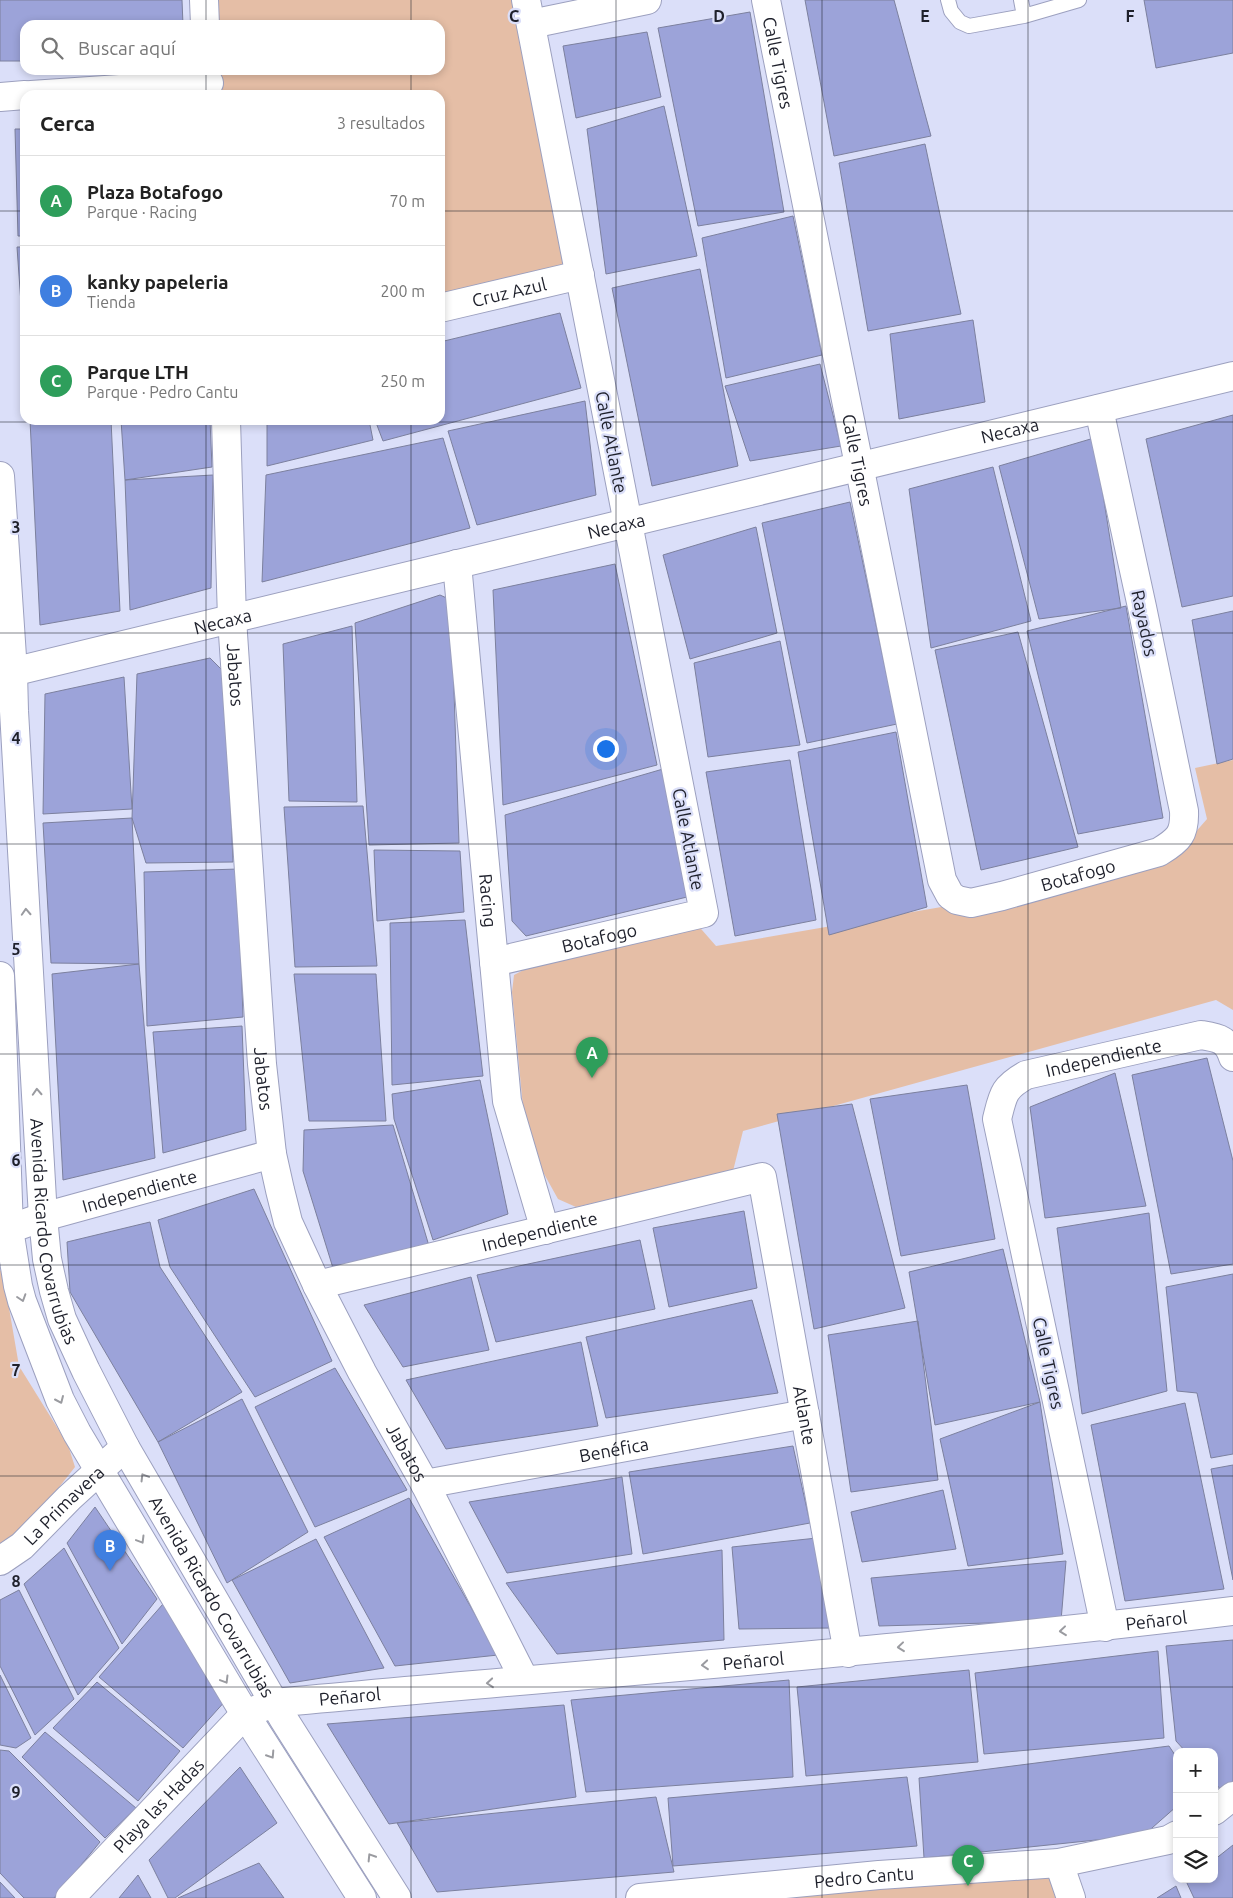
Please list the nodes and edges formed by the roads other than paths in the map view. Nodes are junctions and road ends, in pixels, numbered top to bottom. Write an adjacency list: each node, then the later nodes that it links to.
1 (204, 0): 9 (street)
2 (647, 0): 7 (street)
3 (766, 0): 19 (street, Calle Tigres)
4 (948, 0): 8 (lane)
5 (1021, 0): 8 (lane)
6 (1079, 0): 8 (lane)
7 (528, 12): 14 (street, Calle Atlante)
8 (1024, 16)
9 (205, 20)
10 (209, 83): 11 (street)
11 (105, 90)
12 (20, 95): 13 (street)
13 (0, 97)
14 (580, 275): 15 (street, Cruz Azul); 21 (street, Calle Atlante)
15 (445, 307)
16 (1233, 376): 17 (street, Necaxa)
17 (1098, 409): 19 (street, Necaxa); 26 (street, Rayados)
18 (226, 425): 23 (street, Jabatos)
19 (858, 467): 21 (street, Necaxa); 27 (street, Calle Tigres)
20 (0, 476): 24 (street, Avenida Ricardo Covarrubias)
21 (628, 523): 22 (street, Necaxa); 28 (street, Calle Atlante)
22 (457, 564): 23 (street, Necaxa); 29 (street, Racing)
23 (232, 619): 24 (street, Necaxa); 35 (street, Jabatos)
24 (7, 673): 25 (street, Avenida Ricardo Covarrubias)
25 (7, 715): 31 (street, Avenida Ricardo Covarrubias, one-way to 25)
26 (1180, 838): 27 (street, Botafogo)
27 (971, 903)
28 (704, 913): 29 (street, Botafogo)
29 (494, 962): 39 (street, Racing)
30 (0, 976): 32 (street, Avenida Ricardo Covarrubias)
31 (30, 976): 32 (street); 37 (street, Avenida Ricardo Covarrubias, one-way to 31)
32 (0, 990): 38 (street, Avenida Ricardo Covarrubias)
33 (1224, 1047): 34 (street, Independiente)
34 (1002, 1100): 47 (street, Calle Tigres)
35 (272, 1154): 37 (street, Independiente); 40 (street, Jabatos)
36 (762, 1177): 39 (street, Independiente); 41 (street, Atlante)
37 (44, 1217): 38 (street, Independiente); 42 (street, Avenida Ricardo Covarrubias)
38 (9, 1229): 43 (street, Avenida Ricardo Covarrubias, one-way to 43)
39 (545, 1230): 40 (street, Independiente)
40 (317, 1286): 44 (street, Jabatos)
41 (805, 1414): 44 (street, Benéfica); 48 (street, Atlante)
42 (125, 1447): 43 (street, La Primavera); 50 (street, Avenida Ricardo Covarrubias, one-way to 42)
43 (99, 1470): 45 (street, La Primavera); 51 (street, Avenida Ricardo Covarrubias, one-way to 51)
44 (425, 1484): 49 (street, Jabatos)
45 (0, 1561)
46 (1233, 1611): 47 (street, Peñarol)
47 (1105, 1627): 48 (street, Peñarol, one-way to 48)
48 (848, 1653): 49 (street, Peñarol, one-way to 49)
49 (524, 1679): 50 (street, Peñarol, one-way to 50)
50 (274, 1703): 51 (street); 59 (street, Avenida Ricardo Covarrubias, one-way to 50)
51 (245, 1714): 57 (street, Playa las Hadas); 58 (street, Avenida Ricardo Covarrubias, one-way to 58)
52 (1233, 1796): 53 (street)
53 (1218, 1808)
54 (1173, 1837): 55 (street, Pedro Cantu)
55 (1059, 1863): 56 (street, Pedro Cantu); 60 (street)
56 (655, 1897)
57 (70, 1898)
58 (362, 1898)
59 (397, 1898)
60 (1071, 1898)

